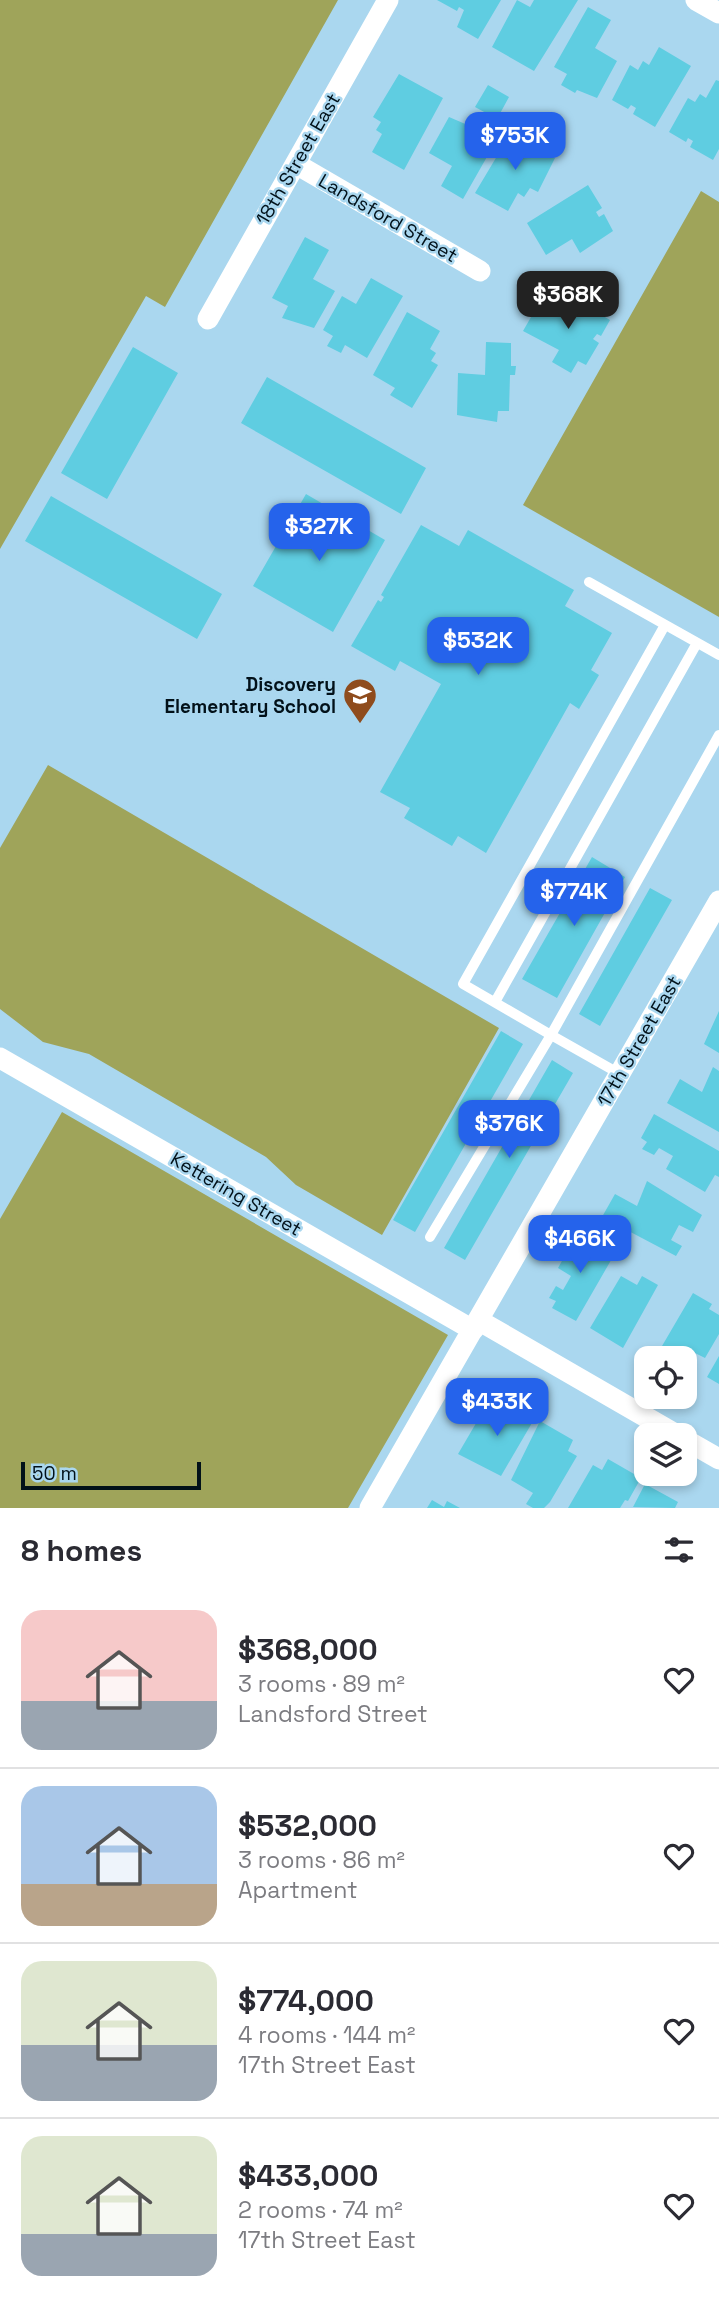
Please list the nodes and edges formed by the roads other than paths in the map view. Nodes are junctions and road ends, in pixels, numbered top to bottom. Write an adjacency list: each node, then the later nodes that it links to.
1 (388, 0): 4 (street, 18th Street East)
2 (696, 0): 3 (street)
3 (719, 13)
4 (296, 164): 5 (street, Landsford Street); 6 (street, 18th Street East)
5 (480, 271)
6 (208, 319)
7 (589, 582): 8 (lane)
8 (665, 625): 9 (lane); 13 (lane)
9 (697, 643): 10 (lane); 13 (lane)
10 (719, 655)
11 (719, 735): 14 (lane)
12 (719, 901): 16 (street, 17th Street East)
13 (495, 1002): 14 (lane)
14 (551, 1035): 16 (lane); 17 (lane)
15 (0, 1058): 18 (street, Kettering Street)
16 (620, 1074): 18 (street, 17th Street East)
17 (430, 1237)
18 (475, 1325): 19 (street, Kettering Street); 22 (street, 17th Street East)
19 (655, 1423)
20 (697, 1446): 21 (street)
21 (719, 1459)
22 (370, 1508)

